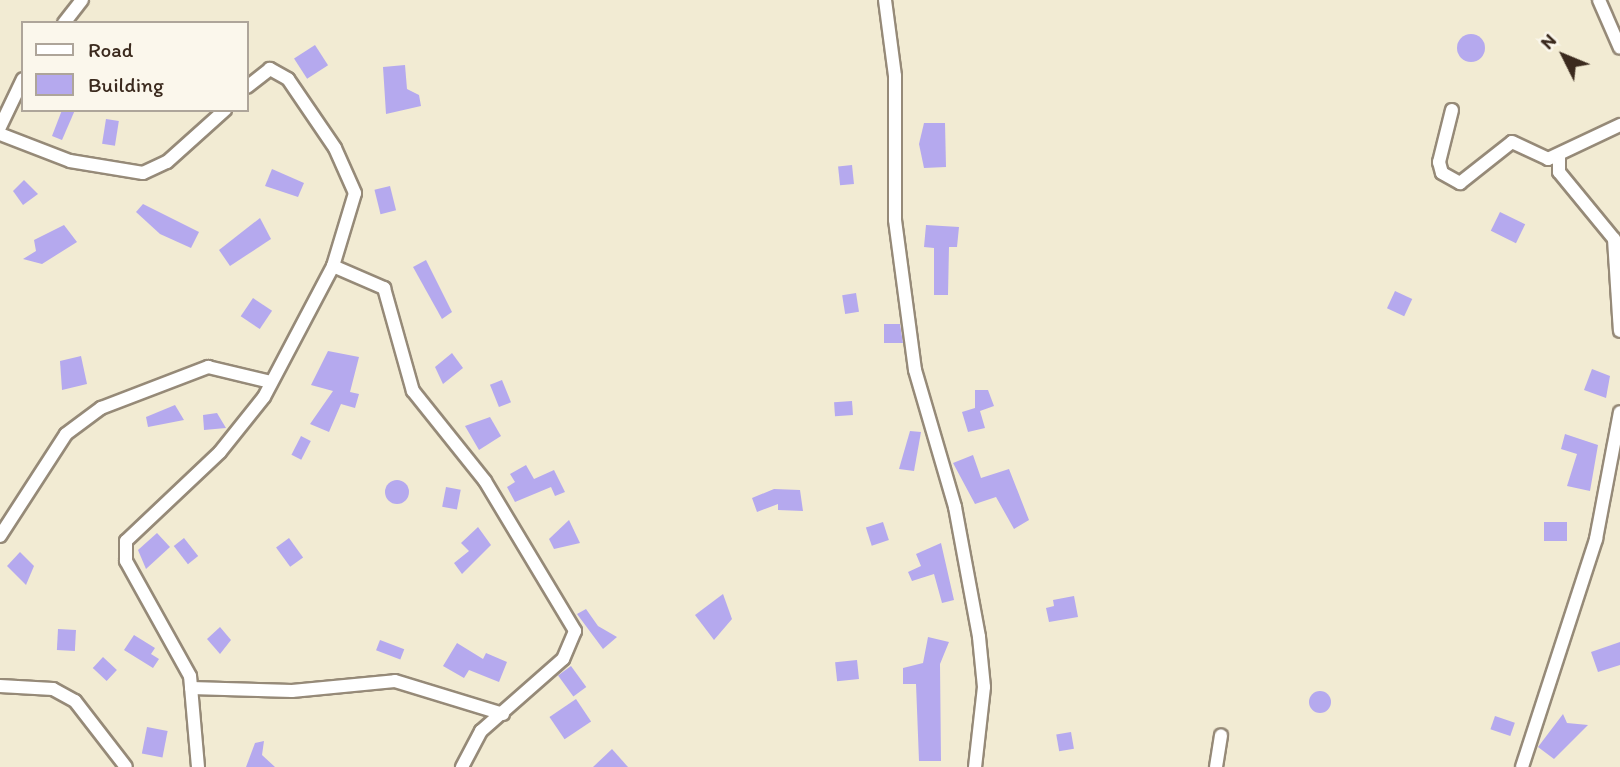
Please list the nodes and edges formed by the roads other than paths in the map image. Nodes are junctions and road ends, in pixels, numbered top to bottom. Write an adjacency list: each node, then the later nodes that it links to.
1 (82, 0): 4 (street)
2 (885, 0): 26 (street)
3 (1599, 0): 5 (street)
4 (66, 21)
5 (1620, 48)
6 (21, 83): 11 (street)
7 (248, 87): 14 (street)
8 (1452, 110): 13 (street)
9 (223, 112): 12 (street)
10 (1620, 125): 13 (street)
11 (0, 127)
12 (0, 134)
13 (1559, 157): 15 (street)
14 (333, 266): 16 (street); 21 (street)
15 (1620, 331)
16 (271, 382): 18 (street); 20 (street)
17 (1620, 412): 28 (street)
18 (0, 536)
19 (0, 686): 23 (street)
20 (191, 688): 21 (street); 24 (street)
21 (503, 714): 25 (street)
22 (1221, 735): 27 (street)
23 (126, 767)
24 (198, 767)
25 (462, 767)
26 (975, 767)
27 (1216, 767)
28 (1522, 767)

